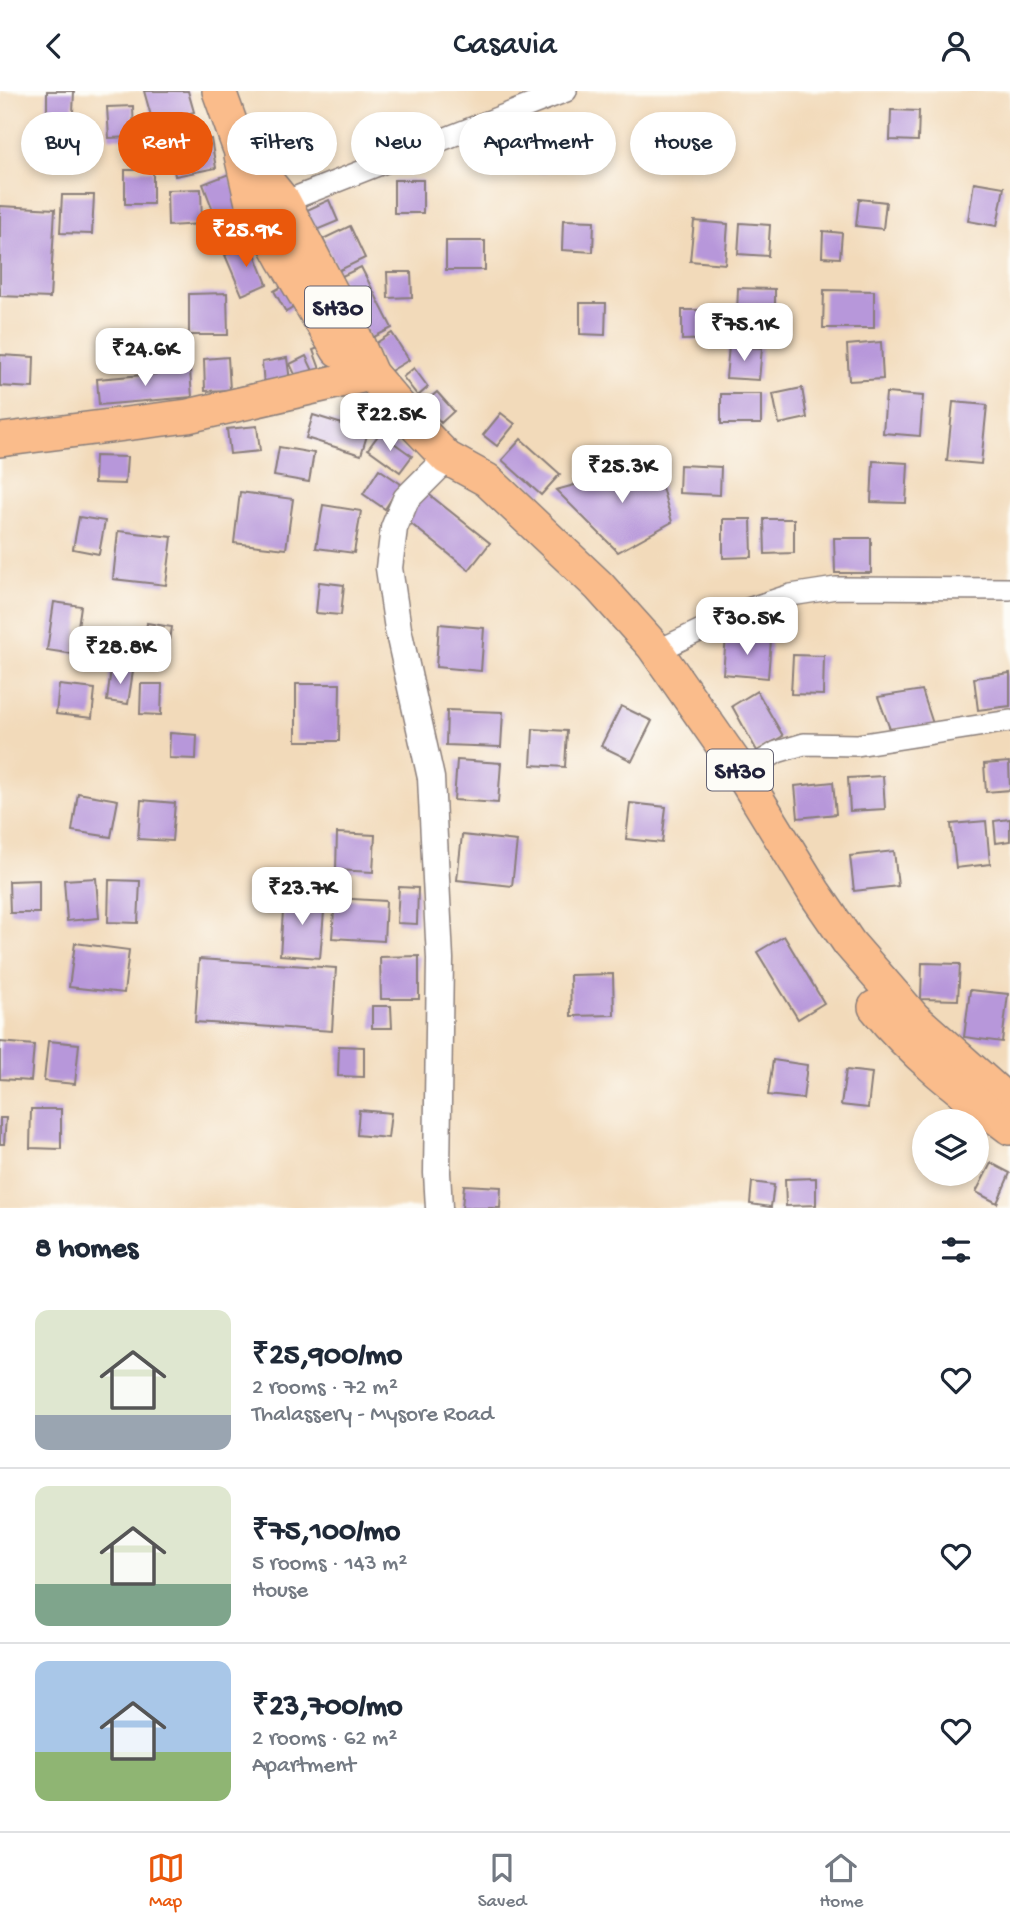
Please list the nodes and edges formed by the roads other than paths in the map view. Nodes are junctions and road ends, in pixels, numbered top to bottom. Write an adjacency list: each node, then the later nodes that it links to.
1 (219, 91): 3 (main road, SH30)
2 (566, 91): 6 (street)
3 (227, 113)
4 (245, 175): 7 (main road)
5 (262, 175): 6 (main road, SH30)
6 (284, 202): 7 (main road, SH30)
7 (371, 374): 8 (main road); 9 (main road, SH30)
8 (0, 440)
9 (447, 458): 11 (main road, SH30); 15 (main road); 16 (street)
10 (1010, 589): 11 (street)
11 (657, 651): 13 (main road, SH30)
12 (1010, 721): 13 (street)
13 (742, 774): 14 (main road, SH30)
14 (1010, 1102)
15 (1010, 1128)
16 (439, 1208)

